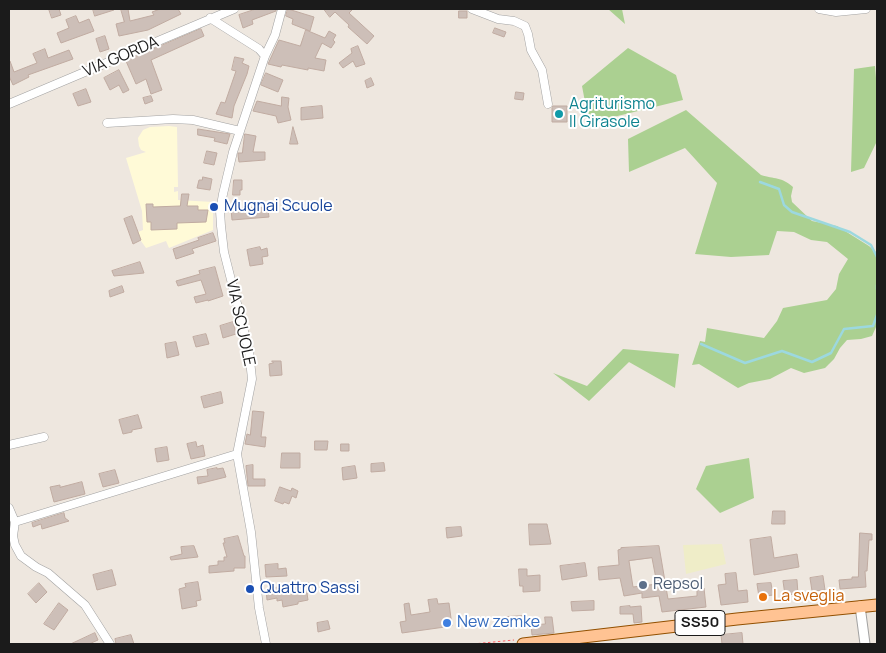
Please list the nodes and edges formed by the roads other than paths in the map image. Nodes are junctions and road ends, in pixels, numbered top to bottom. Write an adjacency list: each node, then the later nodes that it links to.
1 (234, 9): 6 (street, VIA GORDA)
2 (282, 9): 7 (street, VIA SCUOLE)
3 (472, 9): 9 (street)
4 (819, 9): 5 (street)
5 (866, 9)
6 (210, 18): 7 (street); 8 (street, VIA GORDA)
7 (265, 56): 11 (street, VIA SCUOLE)
8 (9, 104)
9 (548, 104)
10 (107, 123): 11 (street)
11 (240, 131): 14 (street, VIA SCUOLE)
12 (44, 437): 13 (street)
13 (9, 444)
14 (236, 454): 16 (street); 21 (street, VIA SCUOLE)
15 (9, 508): 16 (street)
16 (15, 522): 17 (street)
17 (11, 537): 20 (street)
18 (877, 605): 19 (main road, SS50)
19 (860, 606): 22 (main road, SS50); 23 (street)
20 (110, 644)
21 (266, 644)
22 (523, 644)
23 (865, 644)

